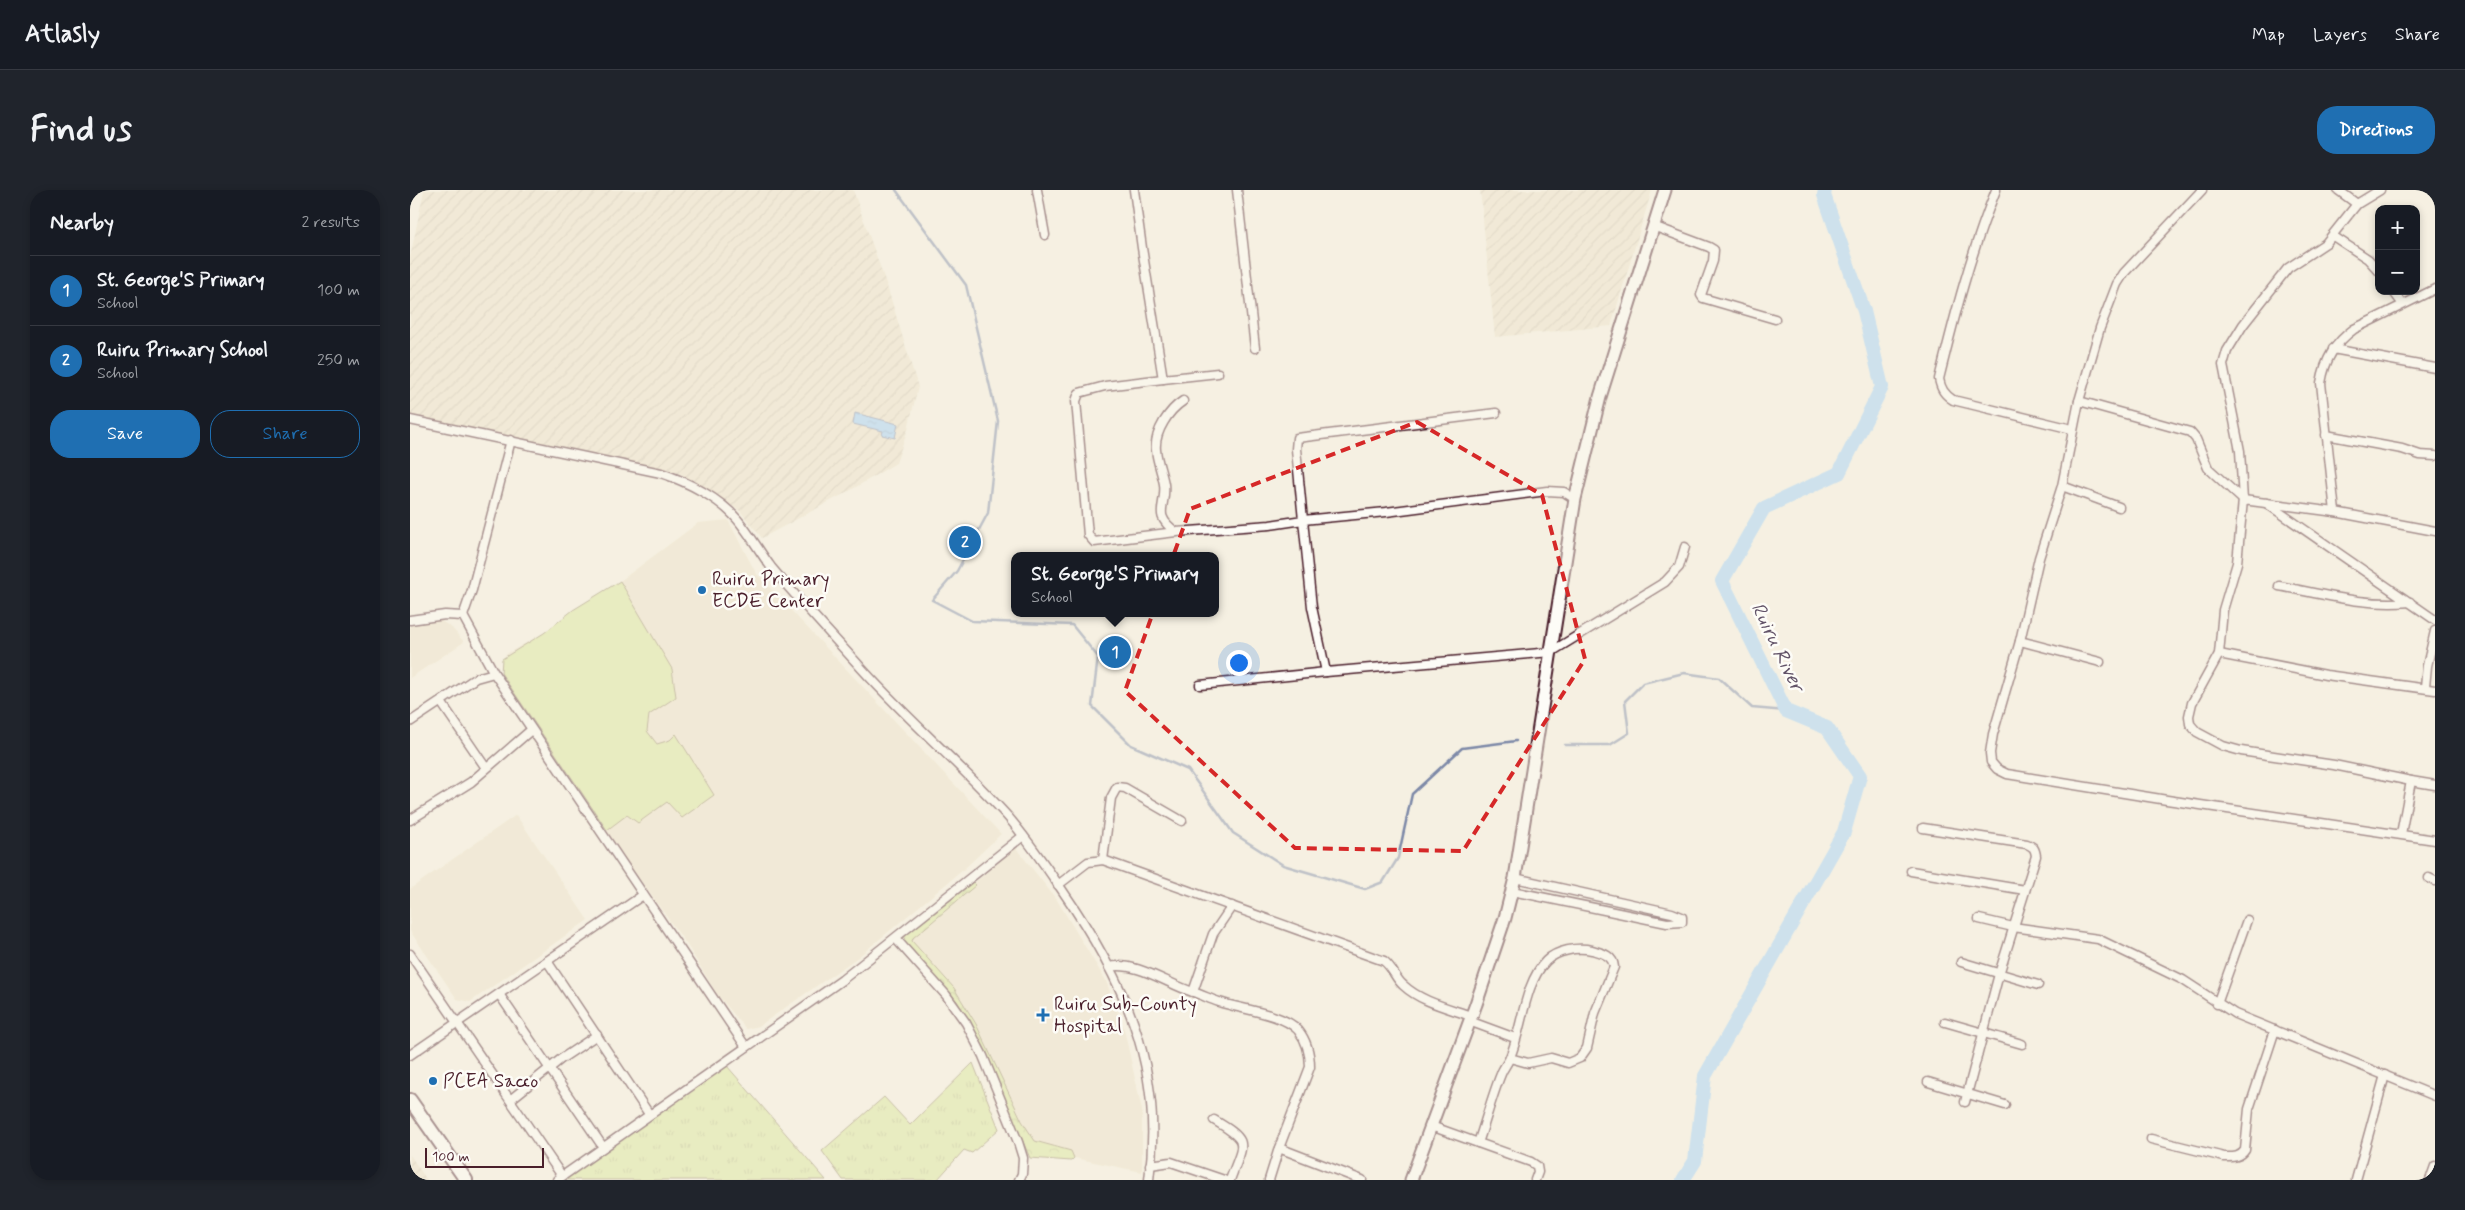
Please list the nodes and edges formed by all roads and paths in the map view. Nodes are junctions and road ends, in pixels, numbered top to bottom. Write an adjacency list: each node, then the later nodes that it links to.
1 (1037, 190): 11 (street)
2 (1134, 190): 22 (street)
3 (1237, 190): 18 (street)
4 (1665, 190): 10 (main road)
5 (1996, 190): 27 (street)
6 (2202, 190): 24 (street)
7 (2338, 190): 9 (street)
8 (2380, 190): 9 (street)
9 (2357, 204): 12 (street)
10 (1653, 226): 17 (street); 32 (main road)
11 (1045, 234)
12 (2333, 236): 13 (street); 33 (street)
13 (2375, 267)
14 (2435, 289): 16 (street)
15 (2396, 295): 16 (street)
16 (2402, 303): 19 (street)
17 (1775, 319)
18 (1255, 348)
19 (2333, 349): 20 (street); 28 (street)
20 (2435, 368)
21 (1218, 373): 22 (street)
22 (1164, 379): 39 (street)
23 (1183, 401): 39 (street)
24 (2079, 401): 27 (street); 33 (street)
25 (1496, 413): 37 (street)
26 (410, 420): 29 (street)
27 (2072, 429): 31 (street)
28 (2326, 434): 30 (street); 36 (street)
29 (511, 440): 43 (street); 66 (street)
30 (2435, 456)
31 (2062, 486): 35 (street); 47 (street)
32 (1575, 499): 37 (street); 48 (main road)
33 (2244, 500): 34 (street); 49 (street)
34 (2264, 502): 36 (street); 42 (street)
35 (2119, 507)
36 (2335, 512): 38 (street)
37 (1303, 520): 39 (street); 51 (street)
38 (2435, 531)
39 (1176, 532)
40 (1686, 547): 48 (street)
41 (2279, 586): 42 (street)
42 (2410, 602): 45 (street)
43 (463, 616): 44 (street); 52 (street)
44 (410, 620)
45 (2435, 620)
46 (2435, 631): 54 (street)
47 (2020, 641): 50 (street); 65 (street)
48 (1551, 652): 51 (street); 70 (main road)
49 (2219, 654): 54 (street); 60 (street)
50 (2100, 662)
51 (1326, 672): 53 (street)
52 (494, 674): 56 (street); 58 (street)
53 (1200, 685)
54 (2425, 687): 55 (street)
55 (2435, 690)
56 (442, 702): 57 (street); 59 (street)
57 (410, 722)
58 (531, 730): 59 (street); 75 (street)
59 (486, 768): 62 (street)
60 (2411, 781): 61 (street); 65 (street)
61 (2435, 785)
62 (410, 820)
63 (1182, 821): 68 (street)
64 (1923, 828): 73 (street)
65 (2401, 834): 67 (street)
66 (1023, 836): 71 (street); 81 (street)
67 (2435, 840)
68 (1104, 860): 71 (street); 77 (street)
69 (1911, 871): 73 (street)
70 (1515, 878): 72 (street); 74 (main road)
71 (1058, 885): 85 (street)
72 (1558, 888): 76 (street); 76 (street)
73 (2025, 890): 80 (street)
74 (1512, 891): 76 (street); 91 (main road)
75 (643, 895): 83 (street); 99 (street)
76 (1555, 899)
77 (1232, 906): 88 (street); 91 (street)
78 (1979, 919): 80 (street)
79 (2247, 920): 90 (street)
80 (2014, 927): 86 (street); 90 (street)
81 (896, 939): 99 (street); 122 (street)
82 (410, 954): 93 (street)
83 (547, 961): 89 (street); 96 (street)
84 (1961, 962): 86 (street)
85 (1109, 967): 88 (street); 118 (street)
86 (1999, 974): 87 (street); 95 (street)
87 (2038, 985)
88 (1193, 992): 117 (street)
89 (500, 994): 93 (street); 102 (street)
90 (2218, 1004): 94 (street)
91 (1470, 1018): 97 (street); 113 (main road)
92 (1945, 1022): 95 (street)
93 (457, 1024): 100 (street); 108 (street)
94 (2275, 1030): 103 (street); 114 (street)
95 (1983, 1033): 98 (street); 105 (street)
96 (597, 1035): 102 (street); 111 (street)
97 (1515, 1038): 101 (street); 101 (street)
98 (2022, 1044)
99 (746, 1047): 111 (street)
100 (410, 1055)
101 (1510, 1058): 115 (street)
102 (550, 1067): 108 (street); 116 (street)
103 (2385, 1075): 106 (street); 130 (street)
104 (1928, 1082): 105 (street)
105 (1967, 1093): 109 (street); 110 (street)
106 (2435, 1096)
107 (410, 1100): 121 (main road)
108 (510, 1100): 120 (street)
109 (1964, 1102)
110 (2005, 1105)
111 (649, 1114): 116 (street)
112 (1214, 1120): 125 (street)
113 (1431, 1126): 115 (street); 128 (main road)
114 (2150, 1139)
115 (1478, 1143): 129 (street)
116 (603, 1147): 120 (street)
117 (1279, 1148): 126 (street); 127 (street)
118 (1150, 1165): 123 (street); 124 (street)
119 (2435, 1166): 131 (street)
120 (560, 1178)
121 (466, 1180)
122 (1019, 1180)
123 (1149, 1180)
124 (1224, 1180)
125 (1230, 1180)
126 (1269, 1180)
127 (1362, 1180)
128 (1412, 1180)
129 (1535, 1180)
130 (2356, 1180)
131 (2430, 1180)

